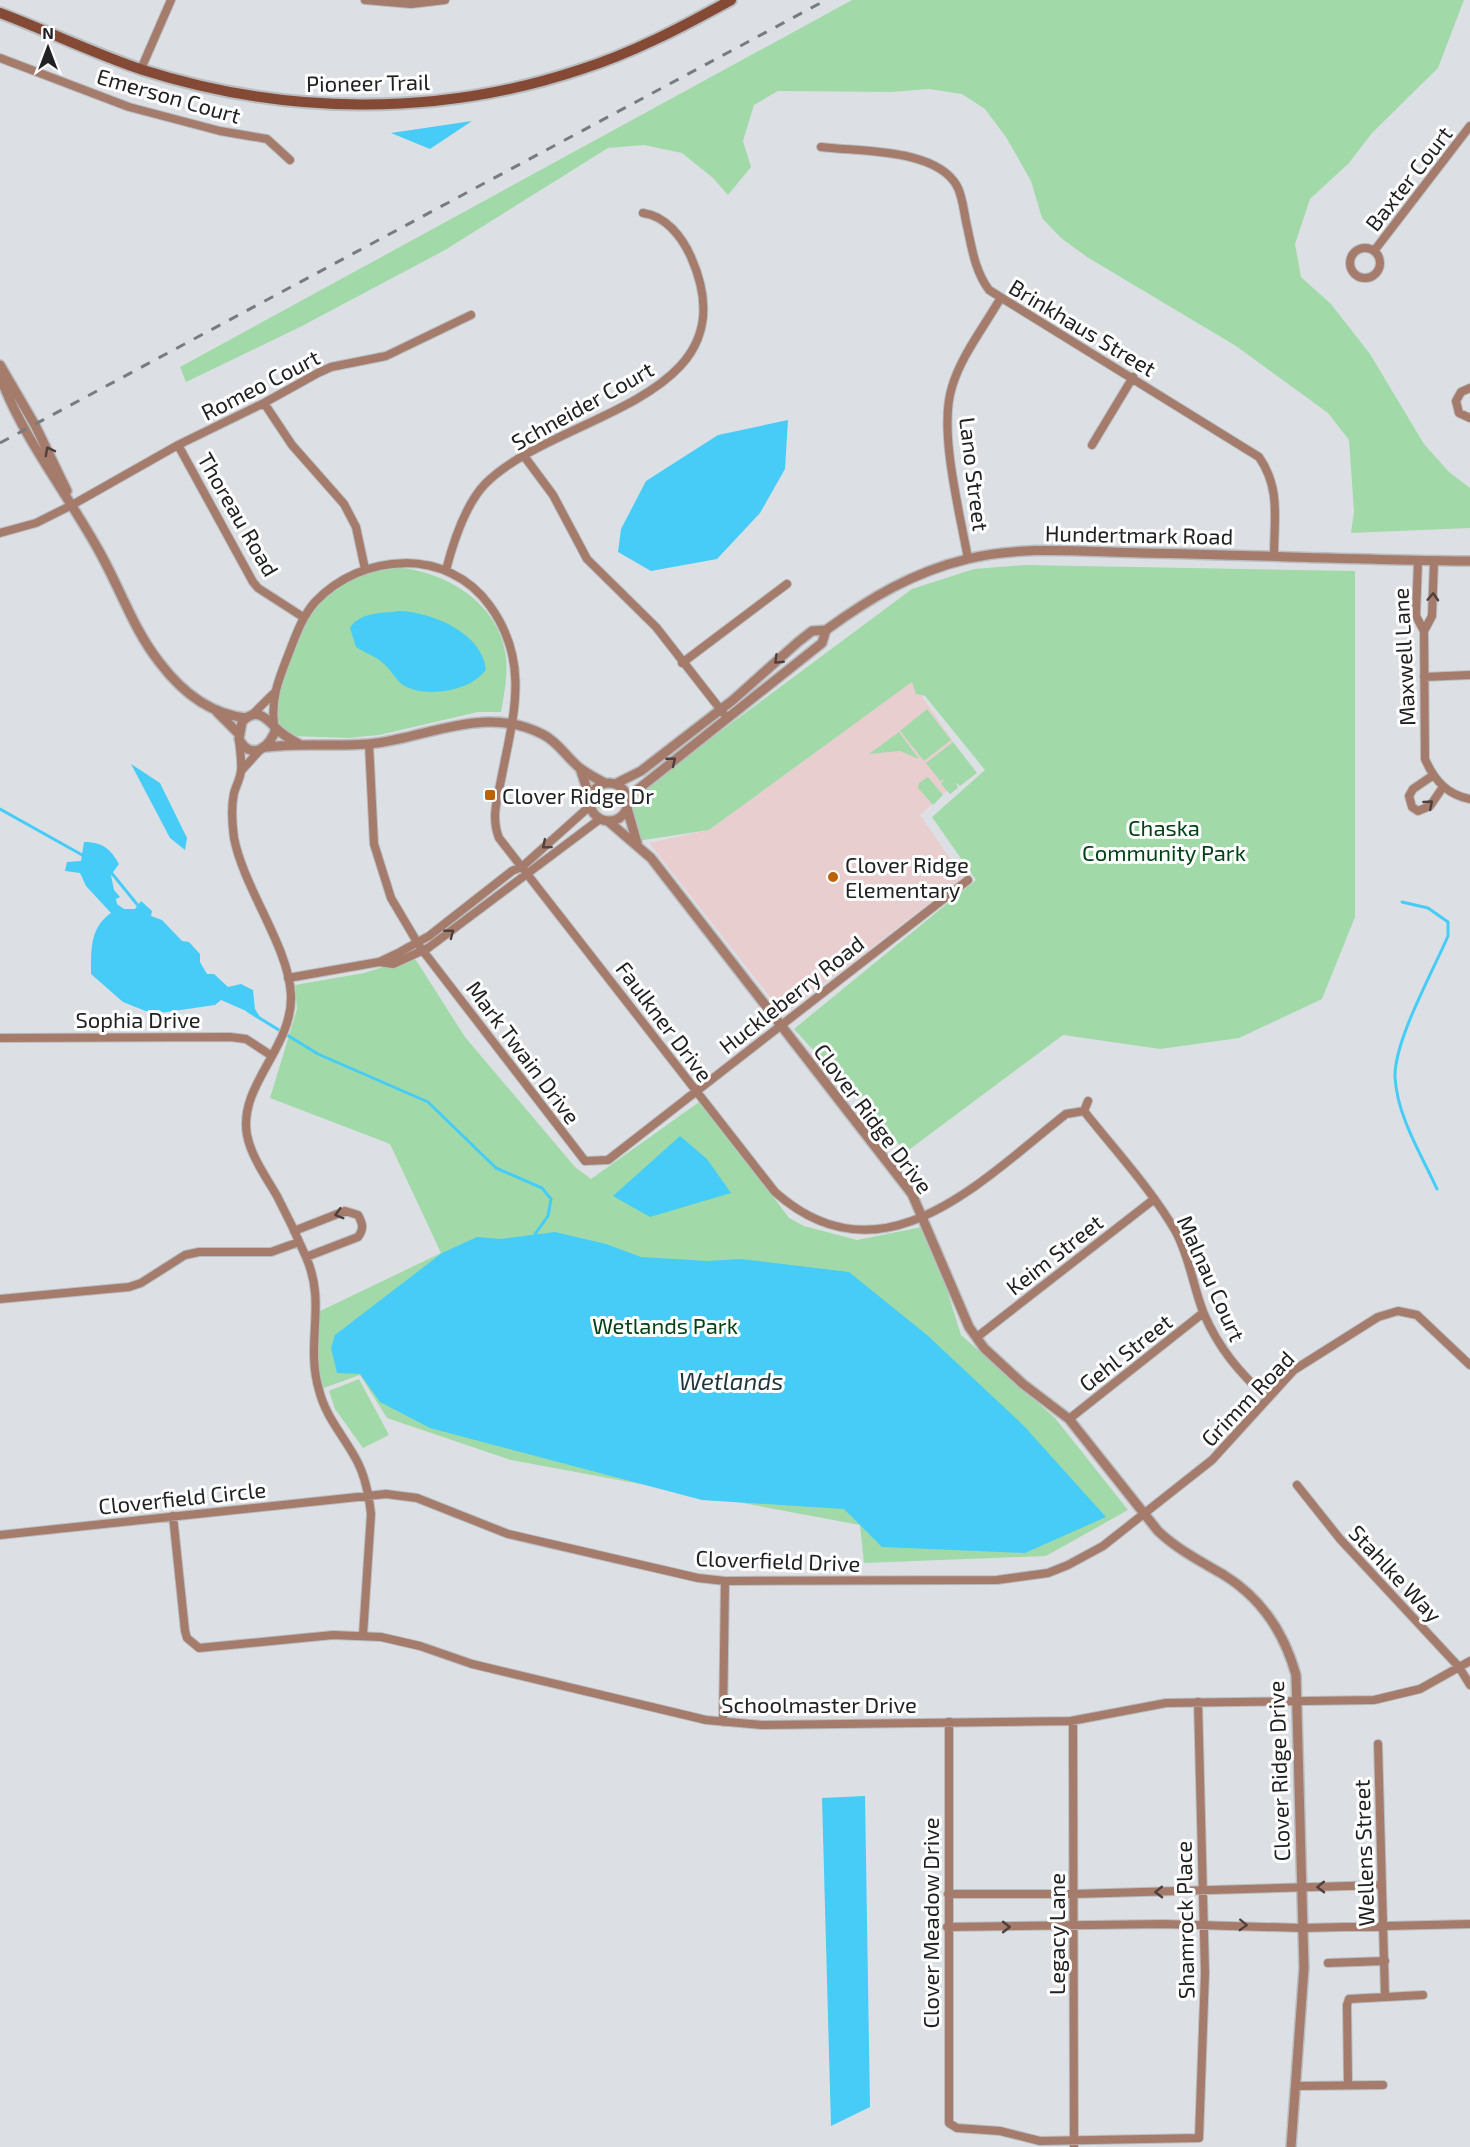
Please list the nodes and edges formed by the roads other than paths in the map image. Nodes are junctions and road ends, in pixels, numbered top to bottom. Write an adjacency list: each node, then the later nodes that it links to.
1 (171, 0): 7 (street)
2 (365, 0): 3 (street)
3 (445, 0)
4 (731, 0): 7 (main road, Pioneer Trail)
5 (0, 13): 7 (main road, Pioneer Trail)
6 (0, 58): 10 (street, Emerson Court)
7 (141, 69)
8 (1470, 126): 12 (street, Baxter Court)
9 (821, 147): 13 (street, Brinkhaus Street)
10 (290, 160)
11 (643, 213): 23 (street, Schneider Court)
12 (1374, 251): 12 (street)
13 (1000, 298): 17 (street, Brinkhaus Street); 27 (street, Lano Street)
14 (471, 315): 19 (street, Romeo Court)
15 (0, 365): 24 (street, one-way to 15)
16 (0, 376): 24 (street)
17 (1133, 377): 22 (street); 26 (street, Brinkhaus Street)
18 (1470, 388): 20 (street)
19 (264, 403): 21 (street, Romeo Court); 31 (street)
20 (1470, 418)
21 (178, 445): 24 (street, Romeo Court); 34 (street, Thoreau Road)
22 (1092, 445)
23 (524, 456): 32 (street, Schneider Court); 37 (street)
24 (72, 505): 25 (street, Romeo Court); 42 (street)
25 (0, 533)
26 (1274, 556): 27 (street, Hundertmark Road); 28 (street, Hundertmark Road)
27 (968, 559): 35 (street, Hundertmark Road)
28 (1418, 561): 29 (street, Hundertmark Road); 36 (street, Maxwell Lane)
29 (1434, 561): 30 (street, Hundertmark Road); 36 (street, one-way to 29)
30 (1470, 561)
31 (365, 569): 32 (street); 34 (street)
32 (446, 570): 45 (street, Faulkner Drive)
33 (787, 584): 37 (street)
34 (303, 617): 40 (street)
35 (826, 630): 41 (street, one-way to 41); 44 (street)
36 (1424, 631): 39 (street, Maxwell Lane)
37 (682, 663): 41 (street)
38 (1470, 675): 39 (street)
39 (1424, 677): 53 (street, Maxwell Lane)
40 (274, 693): 43 (street); 46 (street)
41 (720, 709): 44 (street); 54 (street)
42 (217, 712): 43 (street); 47 (street)
43 (249, 716): 46 (street); 47 (street)
44 (727, 718): 58 (street, one-way to 44)
45 (511, 725): 48 (street); 51 (street); 61 (street, Faulkner Drive)
46 (275, 726): 49 (street); 50 (street)
47 (239, 736): 50 (street); 52 (street)
48 (369, 744): 49 (street); 63 (street, Mark Twain Drive)
49 (301, 745): 50 (street)
50 (264, 748): 52 (street)
51 (580, 768): 54 (street); 57 (street)
52 (241, 771): 64 (street)
53 (1432, 776): 55 (street, Maxwell Lane); 55 (street, one-way to 55)
54 (610, 783): 57 (street); 58 (street)
55 (1443, 788): 56 (street, Maxwell Lane)
56 (1470, 799)
57 (590, 802): 59 (street); 61 (street, one-way to 61)
58 (627, 803): 59 (street); 60 (street, Clover Ridge Drive)
59 (604, 820): 60 (street, Clover Ridge Drive); 61 (street)
60 (639, 846): 65 (street, Clover Ridge Drive)
61 (525, 869): 63 (street); 68 (street, Faulkner Drive)
62 (968, 880): 65 (street, Huckleberry Road)
63 (420, 947): 64 (street); 71 (street, Mark Twain Drive)
64 (288, 978): 67 (street)
65 (780, 1028): 68 (street, Huckleberry Road); 73 (street, Clover Ridge Drive)
66 (0, 1038): 67 (street, Sophia Drive)
67 (272, 1056): 74 (street)
68 (695, 1090): 71 (street, Huckleberry Road); 73 (street, Faulkner Drive)
69 (1088, 1101): 70 (street)
70 (1084, 1111): 72 (street, Malnau Court); 73 (street, Faulkner Drive)
71 (608, 1160)
72 (1153, 1200): 78 (street, Malnau Court); 79 (street, Keim Street)
73 (923, 1218): 79 (street, Clover Ridge Drive)
74 (294, 1231): 75 (street); 76 (street, one-way to 74)
75 (298, 1242): 76 (street); 77 (street)
76 (306, 1257): 84 (street)
77 (0, 1299)
78 (1203, 1313): 81 (street, Malnau Court); 82 (street, Gehl Street)
79 (977, 1337): 82 (street, Clover Ridge Drive)
80 (1470, 1365): 81 (street, Grimm Road)
81 (1267, 1398): 85 (street, Grimm Road)
82 (1069, 1419): 85 (street, Clover Ridge Drive)
83 (1296, 1485): 91 (street, Stahlke Way)
84 (369, 1494): 86 (street, Cloverfield Circle); 88 (street, Cloverfield Drive); 89 (street)
85 (1143, 1514): 88 (street, Cloverfield Drive); 93 (street, Clover Ridge Drive)
86 (173, 1516): 87 (street, Cloverfield Circle); 89 (street, Schoolmaster Drive)
87 (0, 1535)
88 (725, 1581): 96 (street)
89 (363, 1635): 96 (street, Schoolmaster Drive)
90 (1470, 1661): 91 (street, Schoolmaster Drive)
91 (1459, 1667): 92 (street, Stahlke Way); 93 (street, Schoolmaster Drive)
92 (1470, 1685)
93 (1297, 1701): 94 (street, Schoolmaster Drive); 100 (street, Clover Ridge Drive)
94 (1198, 1702): 95 (street, Schoolmaster Drive); 101 (street, Shamrock Place)
95 (1072, 1721): 97 (street, Schoolmaster Drive); 103 (street, Legacy Lane)
96 (723, 1722): 97 (street, Schoolmaster Drive)
97 (949, 1722): 102 (street, Clover Meadow Drive)
98 (1378, 1744): 99 (street, Wellens Street)
99 (1382, 1886): 100 (street, one-way to 100); 108 (street, Wellens Street)
100 (1302, 1887): 101 (street); 109 (street, Clover Ridge Drive)
101 (1202, 1891): 103 (street, one-way to 103); 104 (street, Shamrock Place)
102 (948, 1894): 103 (street); 106 (street, Clover Meadow Drive)
103 (1074, 1894): 107 (street, Legacy Lane)
104 (1203, 1924): 107 (street); 109 (street, one-way to 109); 117 (street, Shamrock Place)
105 (1470, 1924): 108 (street)
106 (947, 1927): 107 (street, one-way to 107); 117 (street, Clover Meadow Drive)
107 (1073, 1927): 117 (street, Legacy Lane)
108 (1384, 1927): 109 (street); 110 (street, Wellens Street)
109 (1302, 1928): 116 (street, Clover Ridge Drive)
110 (1385, 1961): 111 (street); 113 (street, Wellens Street)
111 (1328, 1963)
112 (1423, 1995): 113 (street)
113 (1385, 1996): 114 (street)
114 (1348, 2085): 115 (street); 116 (street)
115 (1383, 2085)
116 (1296, 2086): 118 (street, Clover Ridge Drive)
117 (1073, 2144)
118 (1291, 2147)

